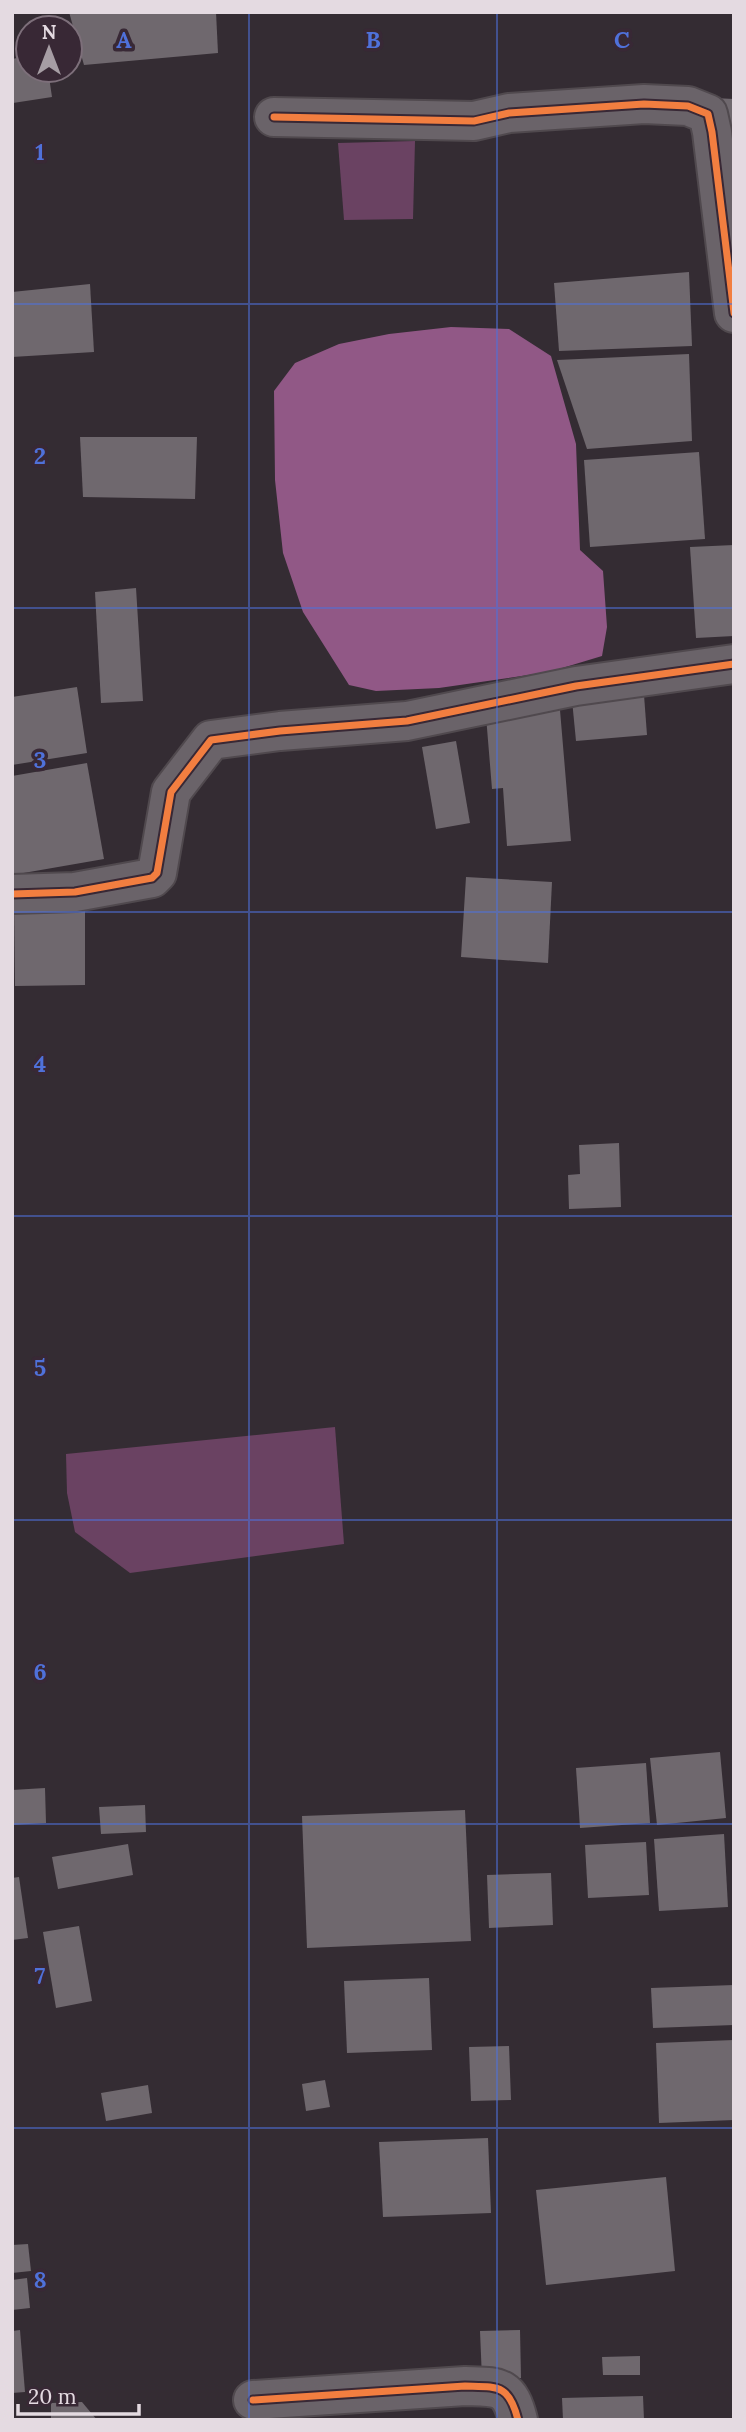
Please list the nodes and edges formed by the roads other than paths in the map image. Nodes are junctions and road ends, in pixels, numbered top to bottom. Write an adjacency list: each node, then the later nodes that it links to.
1 (274, 117): 2 (street)
2 (734, 313)
3 (734, 664): 4 (street)
4 (12, 894)
5 (253, 2400): 6 (street)
6 (518, 2420)

